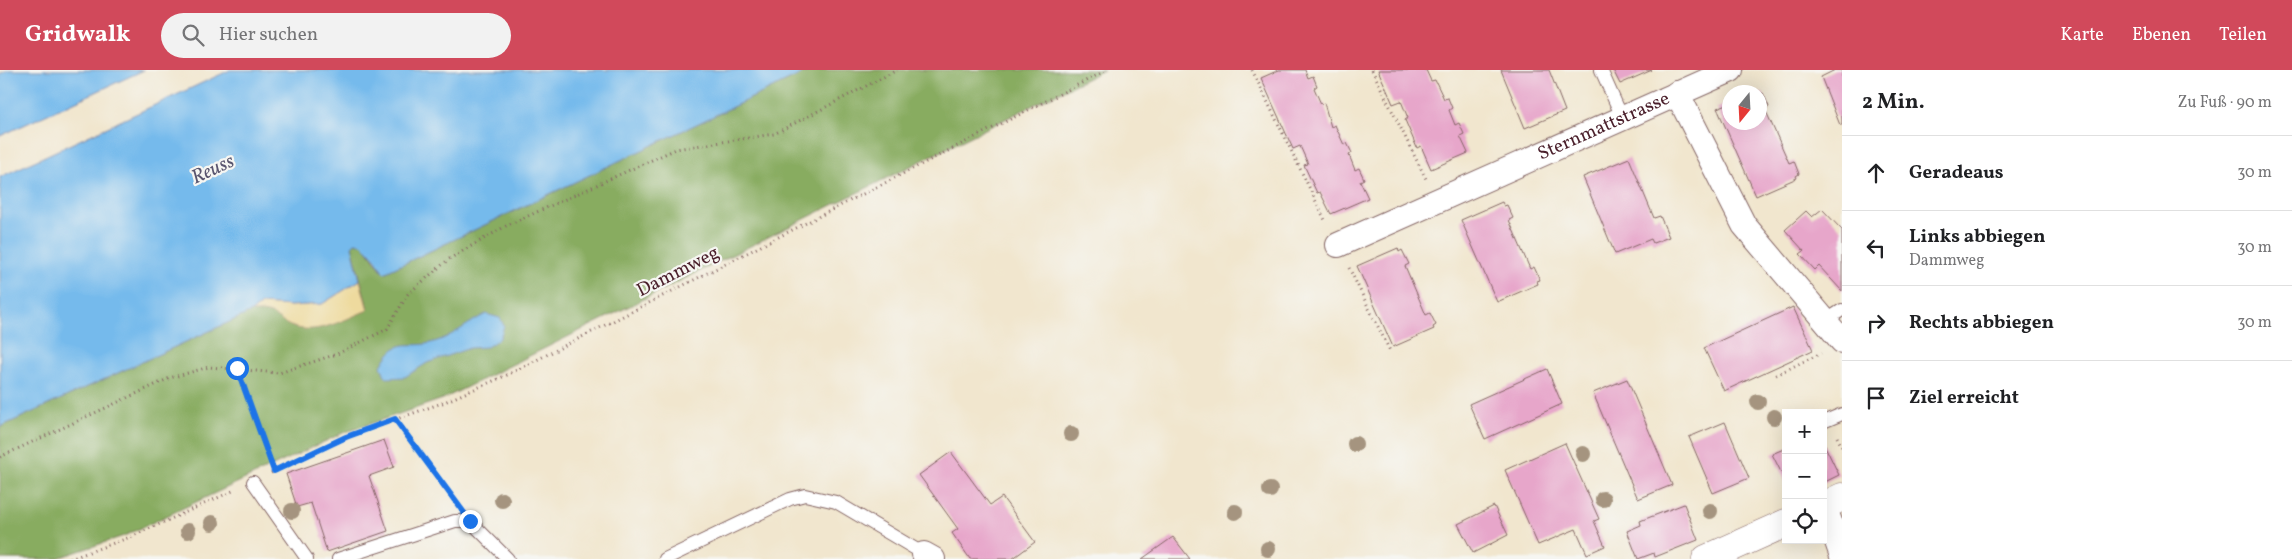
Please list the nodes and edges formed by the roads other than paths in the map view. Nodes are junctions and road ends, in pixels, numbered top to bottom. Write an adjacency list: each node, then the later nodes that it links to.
1 (1601, 70): 4 (lane)
2 (1731, 70): 3 (street)
3 (1677, 93): 4 (street, Sternmattstrasse); 6 (street, Sternmattstrasse)
4 (1622, 117): 5 (street, Sternmattstrasse)
5 (1338, 245)
6 (1833, 316): 7 (street, Sternmattstrasse)
7 (1834, 346)
8 (1842, 414): 9 (lane)
9 (1827, 420)
10 (253, 482): 15 (lane)
11 (1830, 502): 14 (street)
12 (1782, 525): 19 (main road)
13 (928, 556): 18 (lane)
14 (1842, 556)
15 (306, 559)
16 (338, 559): 17 (lane)
17 (508, 559)
18 (664, 559)
19 (1706, 559)

